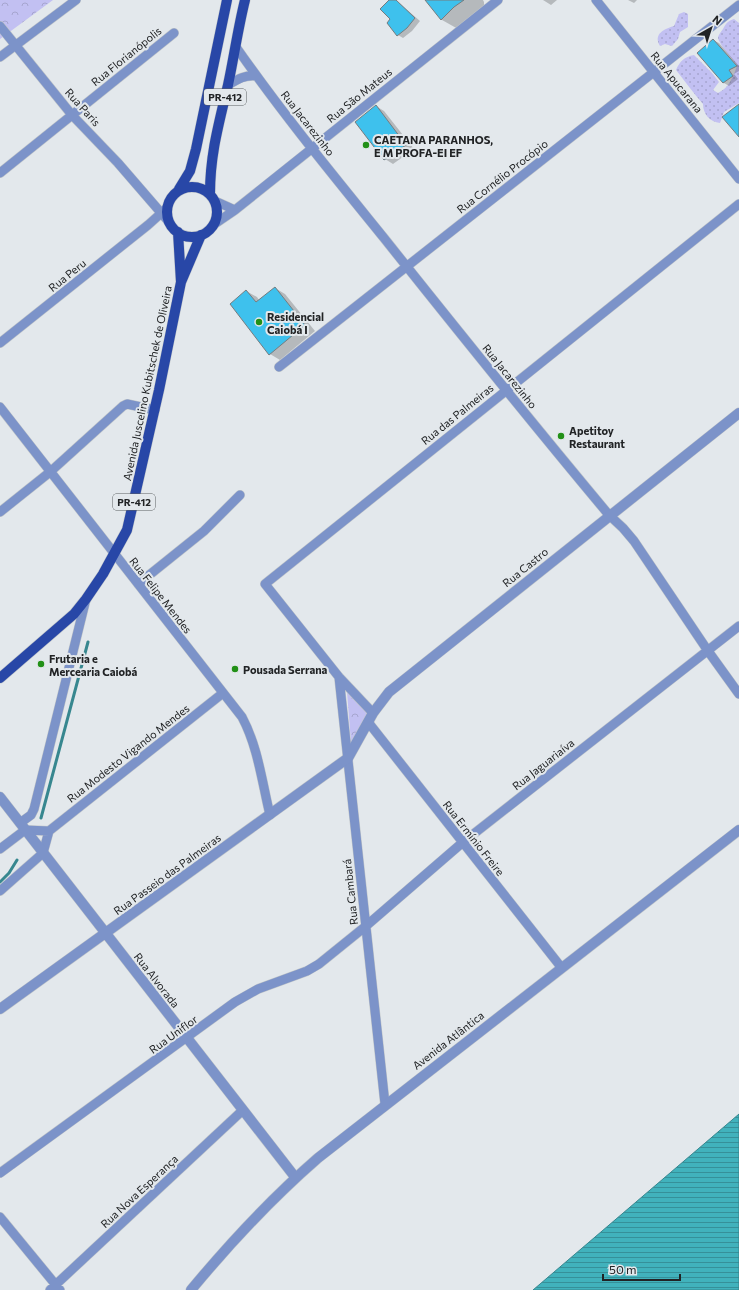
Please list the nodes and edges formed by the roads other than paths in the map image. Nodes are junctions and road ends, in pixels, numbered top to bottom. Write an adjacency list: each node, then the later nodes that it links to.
1 (76, 0): 9 (street)
2 (227, 0): 19 (main road, PR-412)
3 (498, 0): 16 (street, Rua São Mateus)
4 (596, 0): 12 (street, Rua Apucarana)
5 (246, 2): 10 (main road, PR-412)
6 (739, 5): 12 (street, Rua Cornélio Procópio)
7 (0, 26): 9 (street, Rua Paris)
8 (174, 33): 15 (street, Rua Florianópolis)
9 (16, 46): 11 (street); 15 (street, Rua Paris)
10 (236, 46): 13 (street, Rua Jacarezinho); 14 (main road, PR-412)
11 (0, 56)
12 (654, 72): 18 (street, Rua Apucarana); 28 (street, Rua Cornélio Procópio)
13 (256, 76): 14 (street); 16 (street, Rua Jacarezinho)
14 (228, 85): 20 (main road, PR-412)
15 (72, 115): 17 (street, Rua Florianópolis); 22 (street, Rua Paris)
16 (312, 148): 23 (street, Rua São Mateus); 28 (street, Rua Jacarezinho)
17 (0, 173)
18 (739, 179)
19 (179, 190): 20 (main road); 22 (main road, PR-412)
20 (213, 198): 23 (street); 25 (main road, PR-412)
21 (739, 204): 32 (street, Rua das Palmeiras)
22 (165, 209): 24 (street, Rua Peru); 26 (main road, PR-412)
23 (235, 210): 25 (street, Rua São Mateus)
24 (148, 225): 26 (street); 30 (street, Rua Peru)
25 (213, 225): 27 (main road, PR-412)
26 (172, 227): 27 (main road); 29 (main road, Avenida Juscelino Kubitschek de Oliveira / PR-412)
27 (201, 235): 29 (main road, Avenida Juscelino Kubitschek de Oliveira / PR-412)
28 (406, 266): 31 (street, Rua Cornélio Procópio); 32 (street, Rua Jacarezinho)
29 (181, 282): 34 (main road, Avenida Juscelino Kubitschek de Oliveira / PR-412)
30 (0, 343)
31 (279, 367)
32 (506, 391): 39 (street, Rua Jacarezinho); 45 (street, Rua das Palmeiras)
33 (0, 407): 36 (street, Rua Felipe Mendes)
34 (155, 410): 36 (street); 40 (main road, Avenida Juscelino Kubitschek de Oliveira / PR-412)
35 (739, 413): 39 (street, Rua Castro)
36 (50, 472): 38 (street); 40 (street, Rua Felipe Mendes)
37 (240, 495): 41 (street)
38 (0, 512)
39 (609, 515): 44 (street, Rua Jacarezinho); 49 (street, Rua Castro)
40 (114, 554): 41 (street, Rua Felipe Mendes); 42 (main road, Avenida Juscelino Kubitschek de Oliveira / PR-412)
41 (138, 584): 47 (street, Rua Felipe Mendes)
42 (86, 599): 46 (main road, Avenida Juscelino Kubitschek de Oliveira / PR-412); 54 (street)
43 (739, 626): 44 (street, Rua Jaguariaíva)
44 (708, 651): 48 (street, Rua Jacarezinho); 57 (street, Rua Jaguariaíva)
45 (339, 677): 49 (street); 51 (street, Rua Cambará)
46 (0, 678)
47 (223, 693): 53 (street, Rua Felipe Mendes); 56 (street, Rua Modesto Vigando Mendes)
48 (739, 694)
49 (373, 713): 50 (street, Rua Castro)
50 (368, 722): 51 (street, Rua Castro); 57 (street, Rua Ermínio Freire)
51 (348, 758): 53 (street, Rua Passeio das Palmeiras); 61 (street, Rua Cambará)
52 (0, 797): 54 (street, Rua Alvorada)
53 (270, 815): 62 (street, Rua Passeio das Palmeiras)
54 (22, 826): 56 (street); 58 (street); 59 (street, Rua Alvorada)
55 (739, 830): 63 (street, Avenida Atlântica)
56 (49, 832): 59 (street)
57 (462, 843): 61 (street, Rua Jaguariaíva); 63 (street, Rua Ermínio Freire)
58 (0, 849)
59 (43, 853): 60 (street); 62 (street, Rua Alvorada)
60 (0, 891)
61 (366, 926): 65 (street, Rua Uniflor); 66 (street, Rua Cambará)
62 (106, 933): 64 (street, Rua Passeio das Palmeiras); 65 (street, Rua Alvorada)
63 (561, 967): 66 (street, Avenida Atlântica)
64 (0, 1009)
65 (187, 1038): 67 (street, Rua Alvorada); 68 (street, Rua Uniflor)
66 (385, 1104): 69 (street, Avenida Atlântica)
67 (243, 1110): 69 (street, Rua Alvorada); 71 (street, Rua Nova Esperança)
68 (0, 1173)
69 (295, 1177): 72 (street, Avenida Atlântica)
70 (0, 1217): 71 (street)
71 (56, 1288)
72 (191, 1290)

